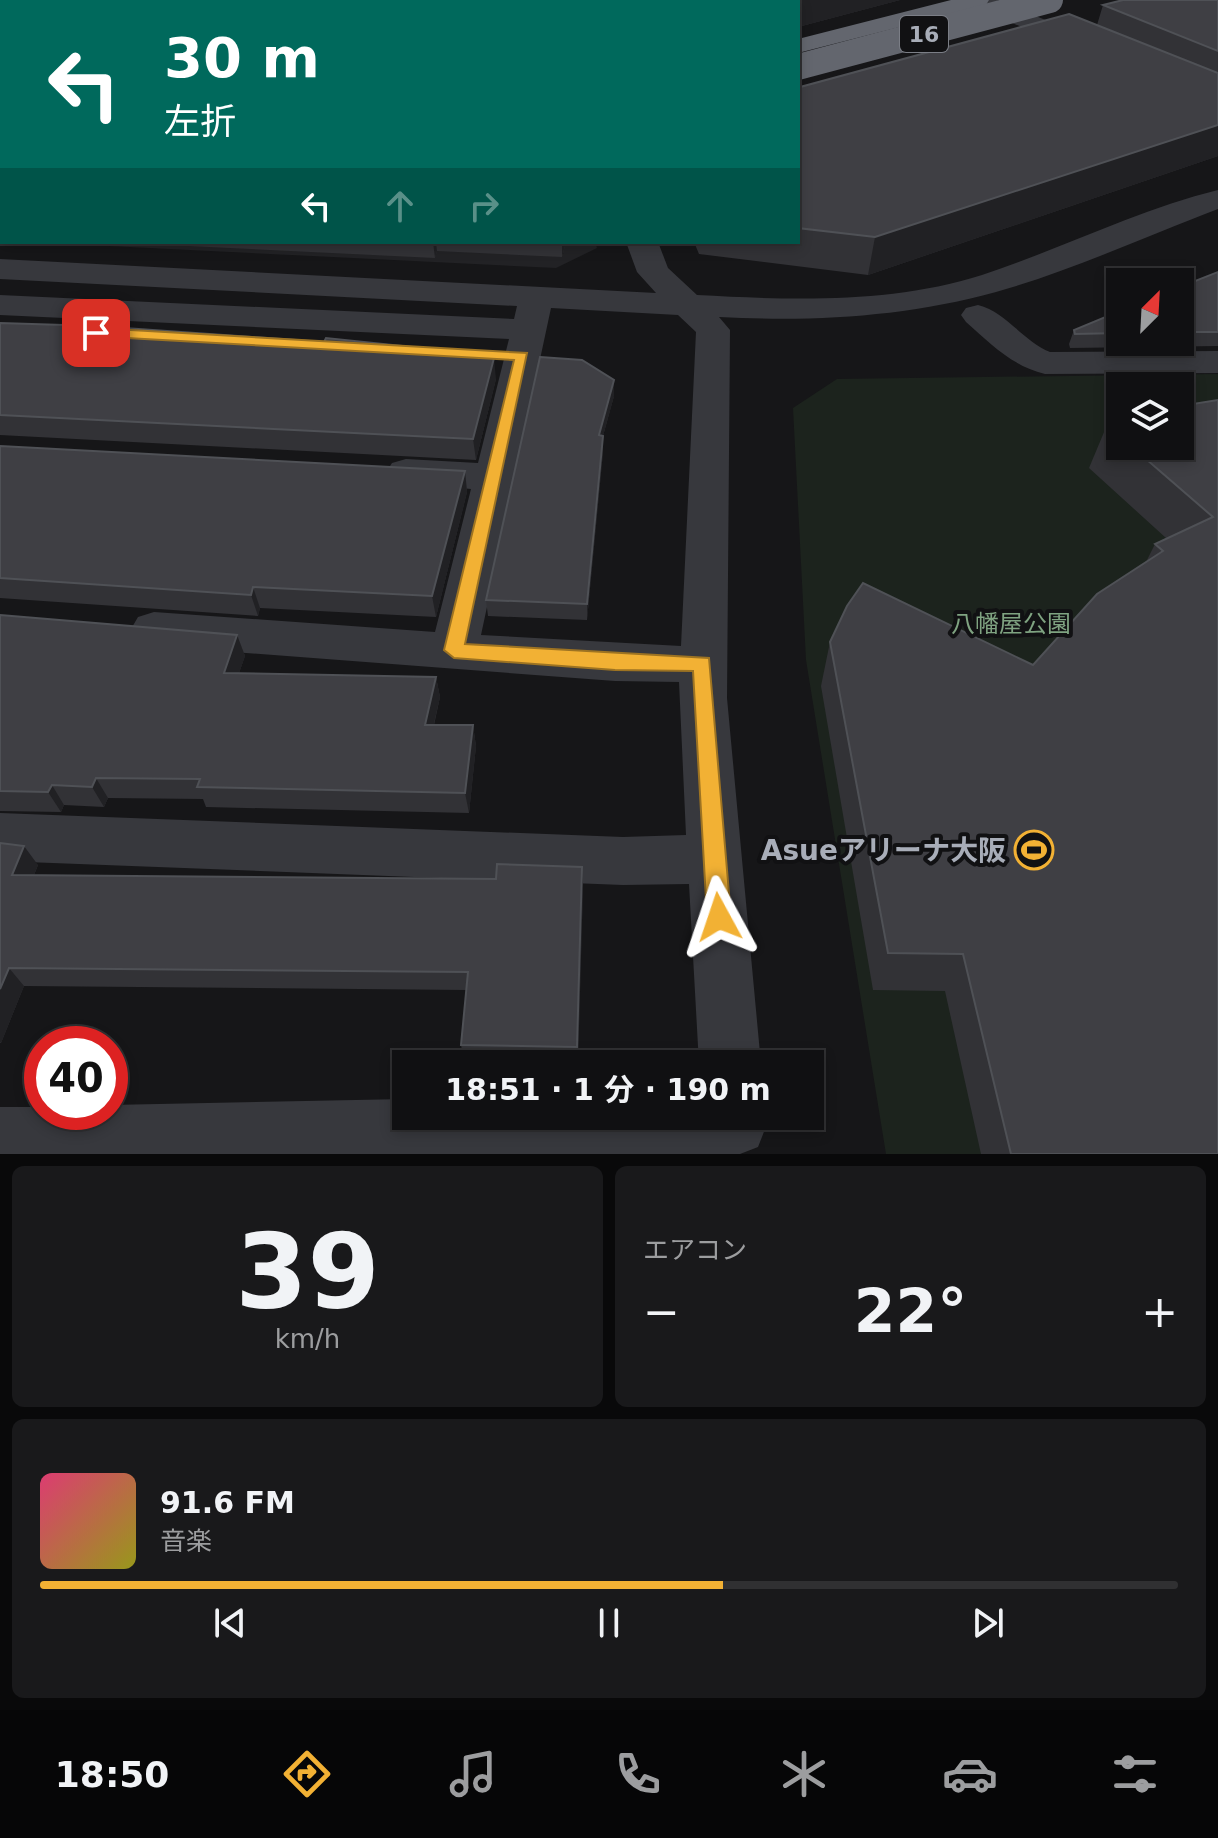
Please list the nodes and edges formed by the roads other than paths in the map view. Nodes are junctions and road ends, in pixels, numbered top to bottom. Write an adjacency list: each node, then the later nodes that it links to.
1 (978, 0): 3 (highway, 16); 4 (street)
2 (1050, 0): 5 (highway, 16, bridge)
3 (800, 45)
4 (1115, 58)
5 (800, 66)
6 (1218, 199): 12 (street)
7 (1218, 229): 11 (street)
8 (643, 244): 12 (street)
9 (0, 269): 13 (street)
10 (0, 305): 13 (street)
11 (978, 315): 12 (street); 15 (street)
12 (701, 318): 13 (street); 20 (street)
13 (529, 327): 14 (street); 17 (street)
14 (0, 328)
15 (1218, 362)
16 (367, 470): 17 (street)
17 (495, 477): 19 (street)
18 (110, 626): 19 (street)
19 (454, 650): 20 (street)
20 (702, 664): 22 (street)
21 (0, 837): 22 (street)
22 (714, 859): 23 (street)
23 (729, 1050)
24 (392, 1126): 25 (street)
25 (0, 1140)

